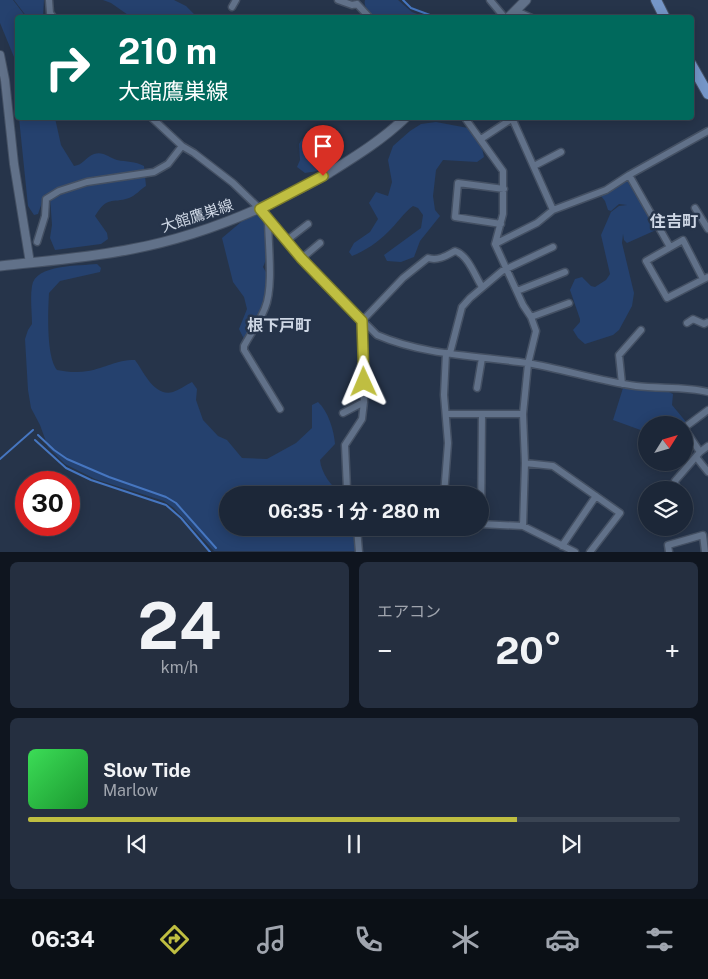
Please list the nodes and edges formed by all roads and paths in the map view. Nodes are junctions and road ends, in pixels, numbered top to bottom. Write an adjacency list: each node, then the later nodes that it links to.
1 (49, 0): 10 (street)
2 (236, 0): 8 (street)
3 (338, 0): 7 (street)
4 (490, 0): 12 (street)
5 (526, 0): 9 (main road)
6 (656, 0): 15 (highway)
7 (359, 2): 11 (street)
8 (232, 7)
9 (516, 10): 13 (main road); 14 (street)
10 (52, 15)
11 (368, 15)
12 (504, 15)
13 (510, 15)
14 (526, 15)
15 (664, 15)
16 (0, 55): 46 (street)
17 (694, 68): 18 (highway)
18 (704, 80): 19 (highway)
19 (708, 94)
20 (154, 120): 27 (street)
21 (404, 120): 33 (main road, 大館鷹巣線)
22 (467, 120): 26 (street)
23 (510, 120): 26 (street)
24 (514, 120): 29 (street)
25 (708, 132): 30 (street)
26 (481, 139): 31 (street)
27 (182, 146): 33 (street); 40 (street)
28 (561, 152): 29 (street)
29 (534, 166): 34 (street)
30 (629, 175): 34 (street); 44 (street)
31 (504, 189): 37 (street); 37 (street)
32 (695, 208): 38 (street)
33 (260, 209): 35 (street); 46 (main road, 大館鷹巣線)
34 (553, 210): 42 (street)
35 (268, 219): 39 (street); 66 (street)
36 (308, 224): 39 (street)
37 (501, 224): 42 (street)
38 (708, 229)
39 (286, 241): 45 (street)
40 (37, 242)
41 (320, 243): 45 (street)
42 (495, 244): 48 (street)
43 (553, 247): 48 (street)
44 (670, 247): 50 (street); 50 (street)
45 (301, 258): 55 (street)
46 (30, 263): 47 (main road, 大館鷹巣線)
47 (0, 266)
48 (506, 268): 51 (street); 52 (street)
49 (565, 272): 52 (street)
50 (705, 278)
51 (482, 287): 55 (street); 59 (street)
52 (517, 292): 54 (street)
53 (569, 303): 54 (street)
54 (531, 318): 61 (street)
55 (362, 321): 59 (street); 65 (street)
56 (708, 322): 57 (street)
57 (687, 324)
58 (641, 330): 62 (street)
59 (448, 353): 60 (street); 69 (street)
60 (482, 358): 61 (street); 63 (street)
61 (528, 364): 62 (street); 71 (street)
62 (622, 384): 64 (street)
63 (477, 388)
64 (708, 392)
65 (364, 402): 68 (street); 77 (street)
66 (280, 409)
67 (708, 410): 73 (street)
68 (343, 413)
69 (447, 414): 70 (street); 78 (street)
70 (482, 414): 71 (street); 79 (street)
71 (524, 414): 74 (street)
72 (708, 446): 73 (street)
73 (698, 454): 75 (street); 76 (street)
74 (525, 463): 80 (street); 82 (street)
75 (708, 472)
76 (675, 481)
77 (347, 486)
78 (445, 486)
79 (481, 486)
80 (596, 496): 84 (street); 87 (street)
81 (489, 524): 82 (street)
82 (523, 526): 84 (street)
83 (358, 536): 85 (street)
84 (562, 546): 86 (street)
85 (359, 552)
86 (575, 552)
87 (590, 552)
88 (668, 552): 89 (street)
89 (705, 552)

